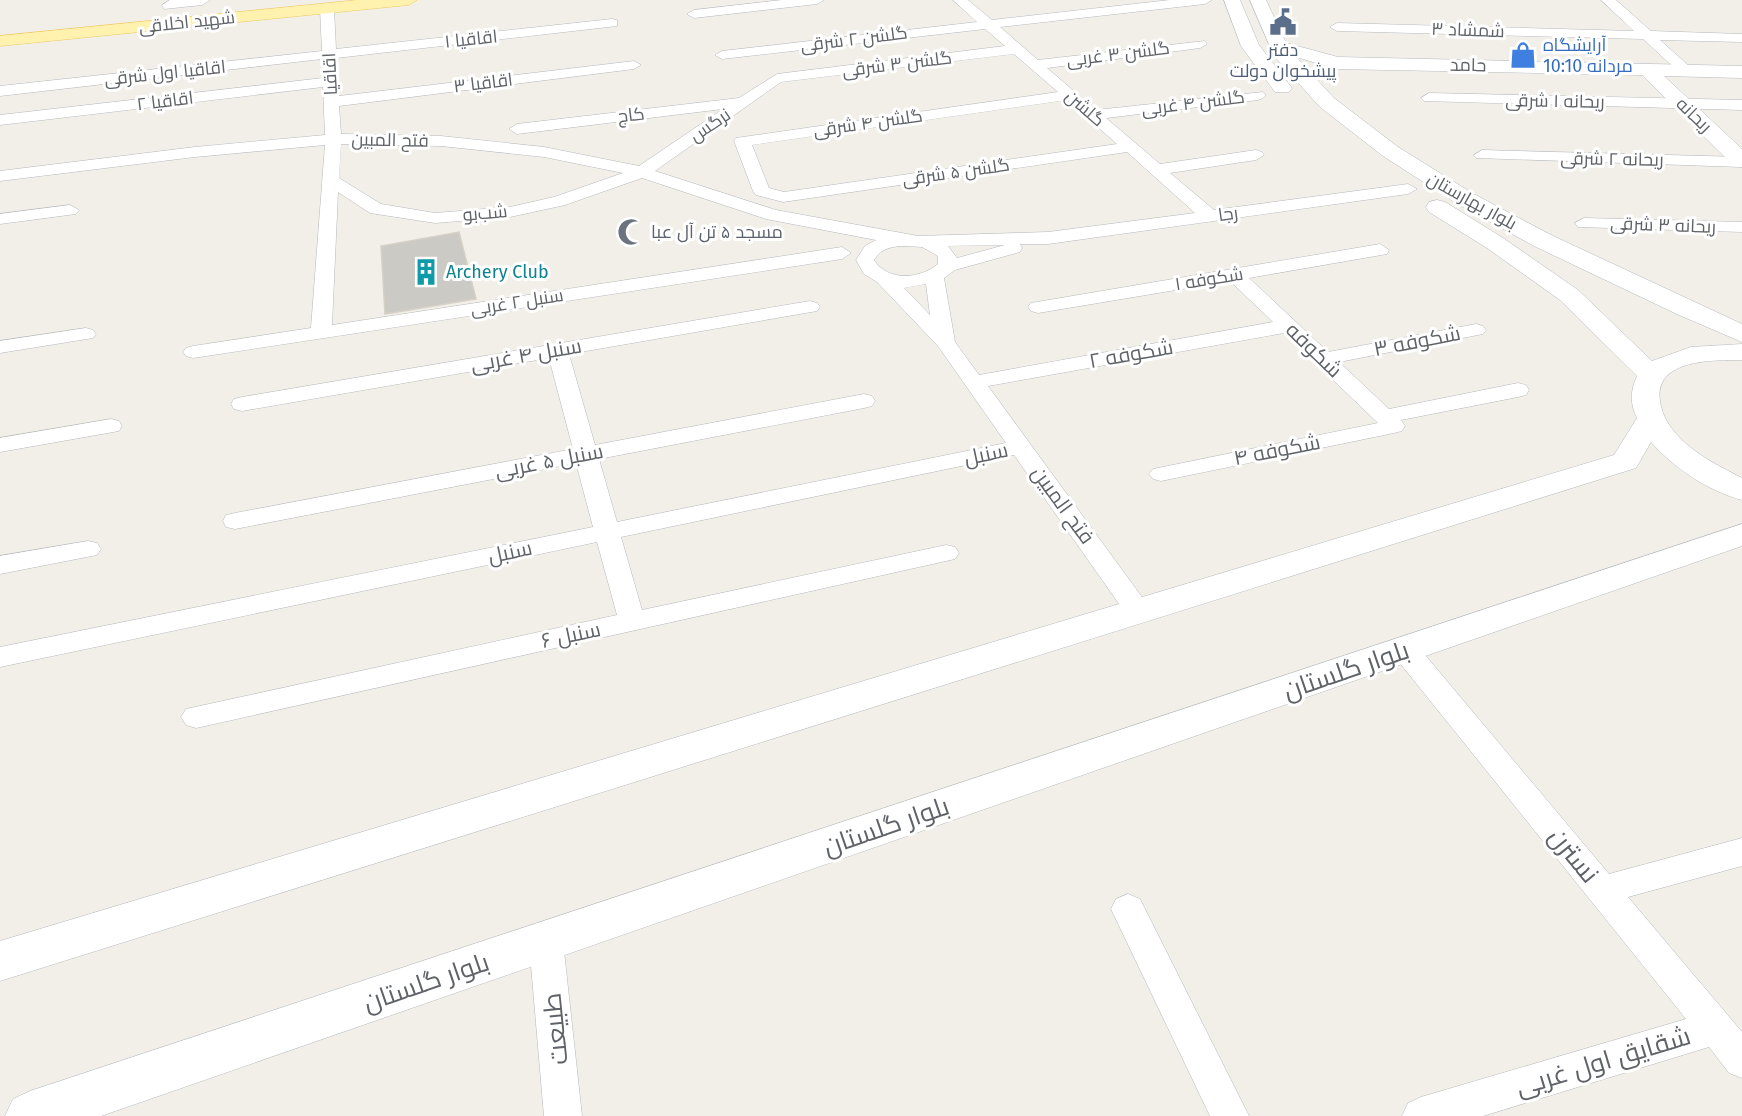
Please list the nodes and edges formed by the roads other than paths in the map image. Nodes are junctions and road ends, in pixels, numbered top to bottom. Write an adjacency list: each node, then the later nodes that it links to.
1 (409, 0): 10 (main road, شهید اخلاقی)
2 (817, 0): 11 (street)
3 (960, 0): 13 (street, گلشن)
4 (1205, 0): 13 (street, گلشن ۲ شرقی)
5 (1232, 0): 35 (main road, بلوار بهارستان)
6 (1258, 0): 19 (main road, بلوار بهارستان)
7 (1608, 0): 15 (street)
8 (208, 1): 9 (main road, شهید اخلاقی)
9 (164, 6)
10 (327, 9): 17 (main road, شهید اخلاقی); 21 (street, اقاقیا)
11 (694, 14)
12 (612, 23): 21 (street, اقاقیا ۱)
13 (986, 23): 20 (street, گلشن); 22 (street, گلشن ۲ شرقی)
14 (1338, 27): 15 (street, شمشاد ۳)
15 (1647, 36): 16 (street, شمشاد ۳); 27 (street)
16 (1742, 38)
17 (0, 40)
18 (1200, 44): 25 (street, گلشن ۳ غربی)
19 (1278, 46): 23 (main road, حامد); 35 (main road, بلوار بهارستان)
20 (1017, 49): 25 (street, گلشن); 29 (street, گلشن ۳ شرقی)
21 (329, 54): 30 (street, اقاقیا); 31 (street, اقاقیا اول شرقی)
22 (722, 55)
23 (1337, 63): 26 (main road, حامد); 35 (main road)
24 (634, 65): 37 (street, اقاقیا ۳)
25 (1035, 65): 32 (street, گلشن)
26 (1646, 69): 27 (main road, حامد); 38 (main road, ریحانه)
27 (1684, 70): 28 (main road, حامد)
28 (1742, 72)
29 (777, 78): 36 (street, نرگس)
30 (330, 82): 37 (street, اقاقیا); 41 (street, اقاقیا ۲)
31 (0, 92)
32 (1069, 95): 40 (street, گلشن); 53 (street, گلشن ۴ شرقی)
33 (1258, 95): 40 (street, گلشن ۴ غربی)
34 (1429, 98): 38 (street, ریحانه ۱ شرقی)
35 (1303, 99): 52 (main road, بلوار بهارستان); 73 (main road, بلوار بهارستان)
36 (745, 101): 42 (street, کاج); 49 (street, نرگس)
37 (331, 102): 43 (street, اقاقیا)
38 (1682, 104): 39 (street, ریحانه ۱ شرقی); 47 (main road, ریحانه)
39 (1742, 105)
40 (1092, 115): 44 (street, گلشن)
41 (0, 120)
42 (517, 129)
43 (333, 139): 49 (street, فتح المبین); 50 (street, فتح المبین); 51 (street, اقاقیا)
44 (1130, 147): 48 (street, گلشن); 53 (street, گلشن ۵ شرقی)
45 (1256, 155): 48 (street)
46 (1482, 155): 47 (street, ریحانه ۲ شرقی)
47 (1742, 162)
48 (1157, 170): 56 (street, گلشن)
49 (642, 172): 51 (street, شب‌بو); 55 (street, فتح المبین)
50 (0, 176)
51 (331, 180): 71 (street, اقاقیا)
52 (1408, 189): 56 (street, رجا); 80 (main road, بلوار بهارستان)
53 (783, 197)
54 (70, 210): 57 (street)
55 (772, 215): 61 (street); 63 (street)
56 (1210, 216): 60 (street, رجا)
57 (0, 219)
58 (1584, 223): 59 (street, ریحانه ۳ شرقی)
59 (1742, 227)
60 (1048, 238): 61 (street); 65 (street)
61 (913, 240): 64 (street); 65 (street)
62 (1380, 250): 66 (street, شکوفه ۱)
63 (842, 253): 64 (street); 71 (street, سنبل ۲ غربی)
64 (875, 272): 65 (street); 74 (street, فتح المبین)
65 (941, 272): 74 (street)
66 (1234, 274): 68 (street, شکوفه ۱); 69 (street, شکوفه)
67 (810, 307): 76 (street, سنبل ۴ غربی)
68 (1038, 307)
69 (1288, 326): 79 (street, شکوفه); 81 (street, شکوفه ۲)
70 (1476, 330): 79 (street, شکوفه ۳)
71 (321, 333): 77 (street, سنبل ۲ غربی)
72 (86, 334): 75 (street)
73 (1742, 334)
74 (945, 342): 81 (street, فتح المبین)
75 (0, 346)
76 (557, 350): 84 (street, سنبل ۴ غربی); 90 (street)
77 (193, 352)
78 (1742, 352): 80 (main road)
79 (1323, 359): 86 (street, شکوفه)
80 (1651, 375): 85 (main road)
81 (974, 382): 89 (street, فتح المبین)
82 (1518, 390): 86 (street, شکوفه ۴)
83 (864, 401): 90 (street, سنبل ۵ غربی)
84 (242, 404)
85 (1650, 420): 92 (main road); 99 (main road)
86 (1389, 422): 91 (street, شکوفه ۴)
87 (111, 426): 88 (street)
88 (0, 445)
89 (1020, 447): 94 (street, سنبل); 99 (street, فتح المبین)
90 (586, 454): 93 (street, سنبل ۵ غربی); 94 (street)
91 (1161, 474)
92 (1742, 490)
93 (235, 521)
94 (607, 532): 100 (street); 102 (street, سنبل)
95 (1742, 536): 101 (main road, بلوار گلستان)
96 (88, 549): 98 (street)
97 (946, 553): 100 (street, سنبل ۶)
98 (0, 565)
99 (1138, 611): 108 (main road)
100 (632, 622): 103 (street, سنبل ۶)
101 (1405, 650): 105 (street, نسترن); 107 (main road, بلوار گلستان)
102 (0, 657)
103 (196, 717)
104 (1742, 852): 105 (street)
105 (1602, 890): 109 (street, نسترن)
106 (1128, 909): 113 (street)
107 (546, 942): 111 (main road, بلوار گلستان); 112 (street, طبیعت)
108 (0, 961)
109 (1715, 1028): 110 (street, نسترن); 114 (street, شقایق اول غربی)
110 (1742, 1060)
111 (30, 1116)
112 (563, 1116)
113 (1230, 1116)
114 (1421, 1116)

